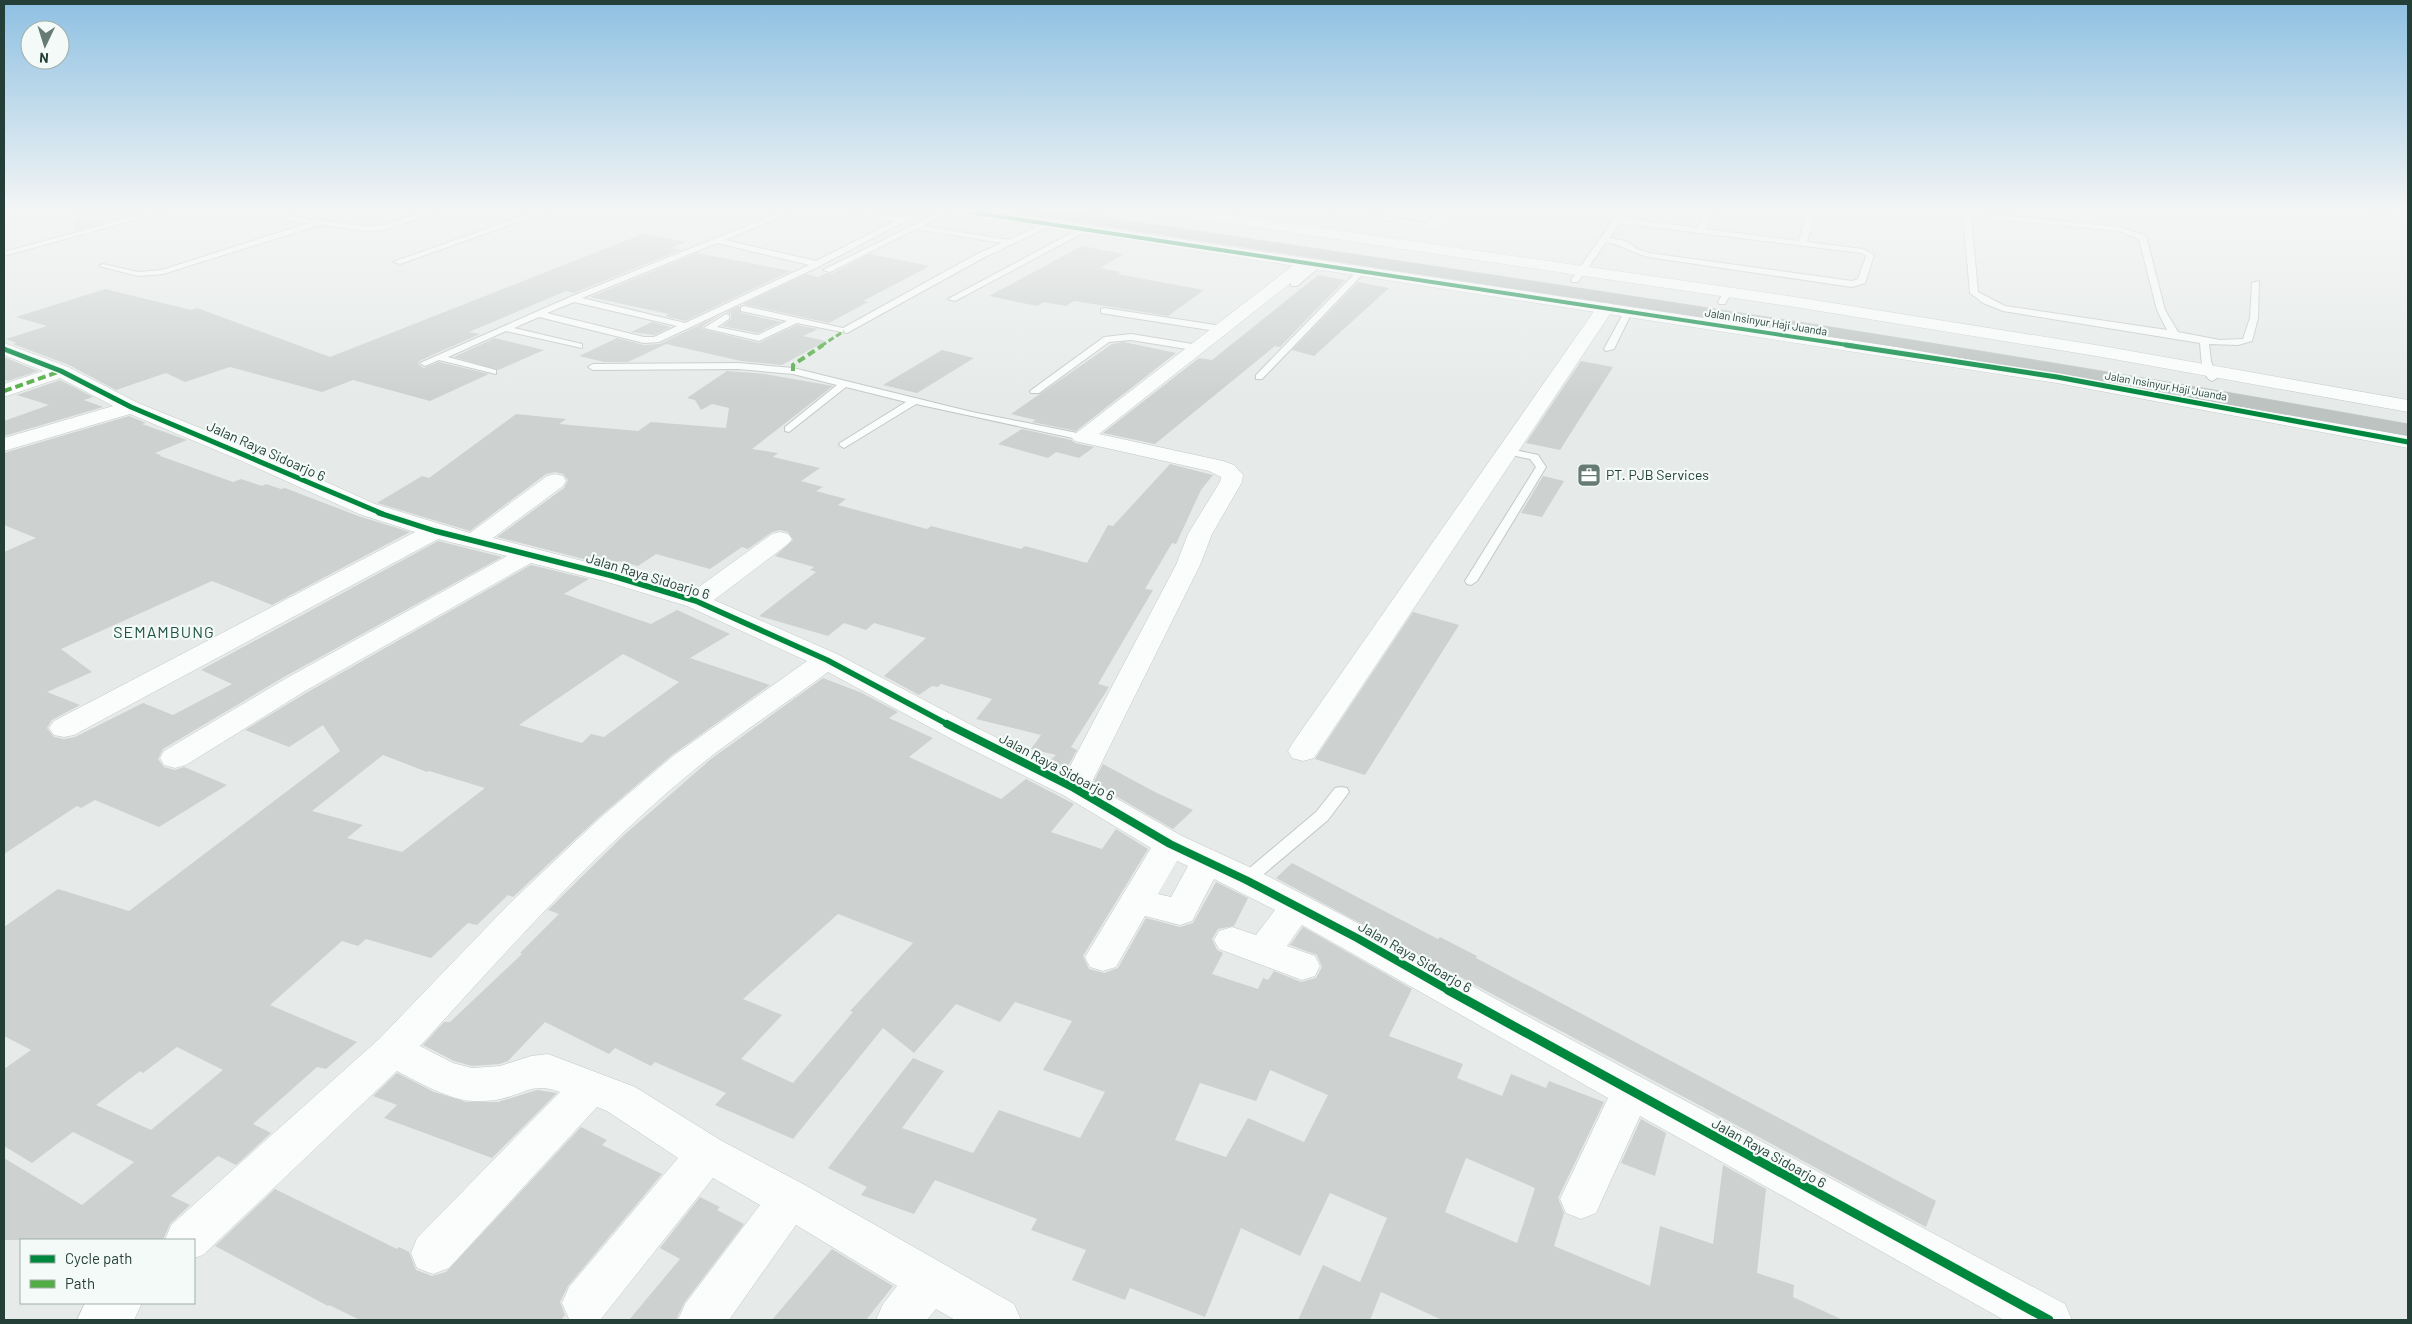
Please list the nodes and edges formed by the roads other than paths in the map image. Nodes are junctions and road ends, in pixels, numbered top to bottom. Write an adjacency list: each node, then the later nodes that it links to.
1 (633, 274): 20 (lane)
2 (797, 274): 29 (lane)
3 (818, 274): 23 (lane)
4 (948, 274): 27 (lane)
5 (1001, 274): 21 (lane)
6 (1298, 274): 31 (street)
7 (1303, 274): 19 (lane)
8 (1359, 274): 46 (lane)
9 (1380, 274): 22 (street, Jalan Insinyur Haji Juanda)
10 (1414, 274): 39 (highway, Jalan Insinyur Haji Juanda)
11 (1569, 274): 17 (highway, Jalan Insinyur Haji Juanda)
12 (1570, 274): 17 (street, Jalan Insinyur Haji Juanda)
13 (1780, 274): 14 (lane)
14 (1864, 274)
15 (1972, 274): 32 (lane)
16 (2152, 274): 32 (lane)
17 (1578, 275): 42 (street, Jalan Insinyur Haji Juanda)
18 (2256, 283): 34 (lane)
19 (1294, 284)
20 (573, 299): 26 (lane); 29 (lane)
21 (952, 299)
22 (1605, 308): 25 (street, Jalan Insinyur Haji Juanda); 60 (street)
23 (744, 309): 27 (lane); 27 (lane)
24 (1104, 311): 31 (lane)
25 (1628, 312): 38 (lane); 39 (street, Jalan Insinyur Haji Juanda)
26 (539, 314): 28 (lane); 30 (lane)
27 (795, 321)
28 (588, 326): 29 (lane); 33 (lane)
29 (687, 326)
30 (505, 328): 33 (lane); 40 (lane)
31 (1222, 329): 36 (street)
32 (2174, 334): 34 (lane)
33 (557, 340): 35 (lane)
34 (2204, 341): 42 (lane)
35 (579, 346)
36 (1199, 348): 49 (lane); 56 (street)
37 (4, 349): 44 (street, Jalan Raya Sidoarjo 6)
38 (1609, 349)
39 (1912, 349): 55 (highway, Jalan Insinyur Haji Juanda); 57 (street, Jalan Insinyur Haji Juanda)
40 (438, 357): 41 (lane); 45 (lane)
41 (425, 363)
42 (2208, 366): 51 (street, Jalan Insinyur Haji Juanda); 53 (highway, Jalan Insinyur Haji Juanda)
43 (593, 367): 47 (lane)
44 (61, 371): 48 (street); 52 (street, Jalan Raya Sidoarjo 6)
45 (493, 372)
46 (1259, 377)
47 (845, 384): 50 (lane); 54 (lane)
48 (4, 390)
49 (1035, 391)
50 (914, 401): 56 (lane); 59 (lane)
51 (2408, 406)
52 (131, 407): 58 (street); 62 (street, Jalan Raya Sidoarjo 6)
53 (2408, 416)
54 (789, 429)
55 (2408, 430)
56 (1082, 437): 72 (street)
57 (2408, 442)
58 (4, 445)
59 (844, 445)
60 (1506, 451): 66 (lane); 70 (street)
61 (555, 481): 64 (street)
62 (435, 531): 64 (street, Jalan Raya Sidoarjo 6); 69 (street)
63 (780, 539): 67 (street)
64 (474, 542): 65 (street, Jalan Raya Sidoarjo 6)
65 (529, 554): 67 (street, Jalan Raya Sidoarjo 6); 71 (street)
66 (1471, 581)
67 (696, 601): 68 (street, Jalan Raya Sidoarjo 6)
68 (827, 660): 72 (street, Jalan Raya Sidoarjo 6); 81 (street)
69 (64, 728)
70 (1303, 751)
71 (175, 758)
72 (1074, 788): 74 (street, Jalan Raya Sidoarjo 6)
73 (1341, 792): 76 (lane)
74 (1170, 844): 75 (street, Jalan Raya Sidoarjo 6); 77 (street)
75 (1207, 861): 76 (street, Jalan Raya Sidoarjo 6); 77 (street)
76 (1246, 880): 78 (street, Jalan Raya Sidoarjo 6)
77 (1136, 901): 79 (street)
78 (1297, 907): 80 (street); 83 (street, Jalan Raya Sidoarjo 6)
79 (1103, 957)
80 (1302, 966)
81 (393, 1050): 82 (street); 87 (street)
82 (590, 1087): 84 (street); 88 (street)
83 (1631, 1091): 86 (street); 96 (street, Jalan Raya Sidoarjo 6)
84 (707, 1154): 85 (street); 90 (street)
85 (790, 1199): 89 (street); 94 (street)
86 (1581, 1199)
87 (188, 1239)
88 (433, 1253)
89 (930, 1280): 92 (street); 95 (street)
90 (585, 1303)
91 (118, 1304): 93 (street)
92 (993, 1319)
93 (100, 1320)
94 (701, 1320)
95 (898, 1320)
96 (2049, 1320)

